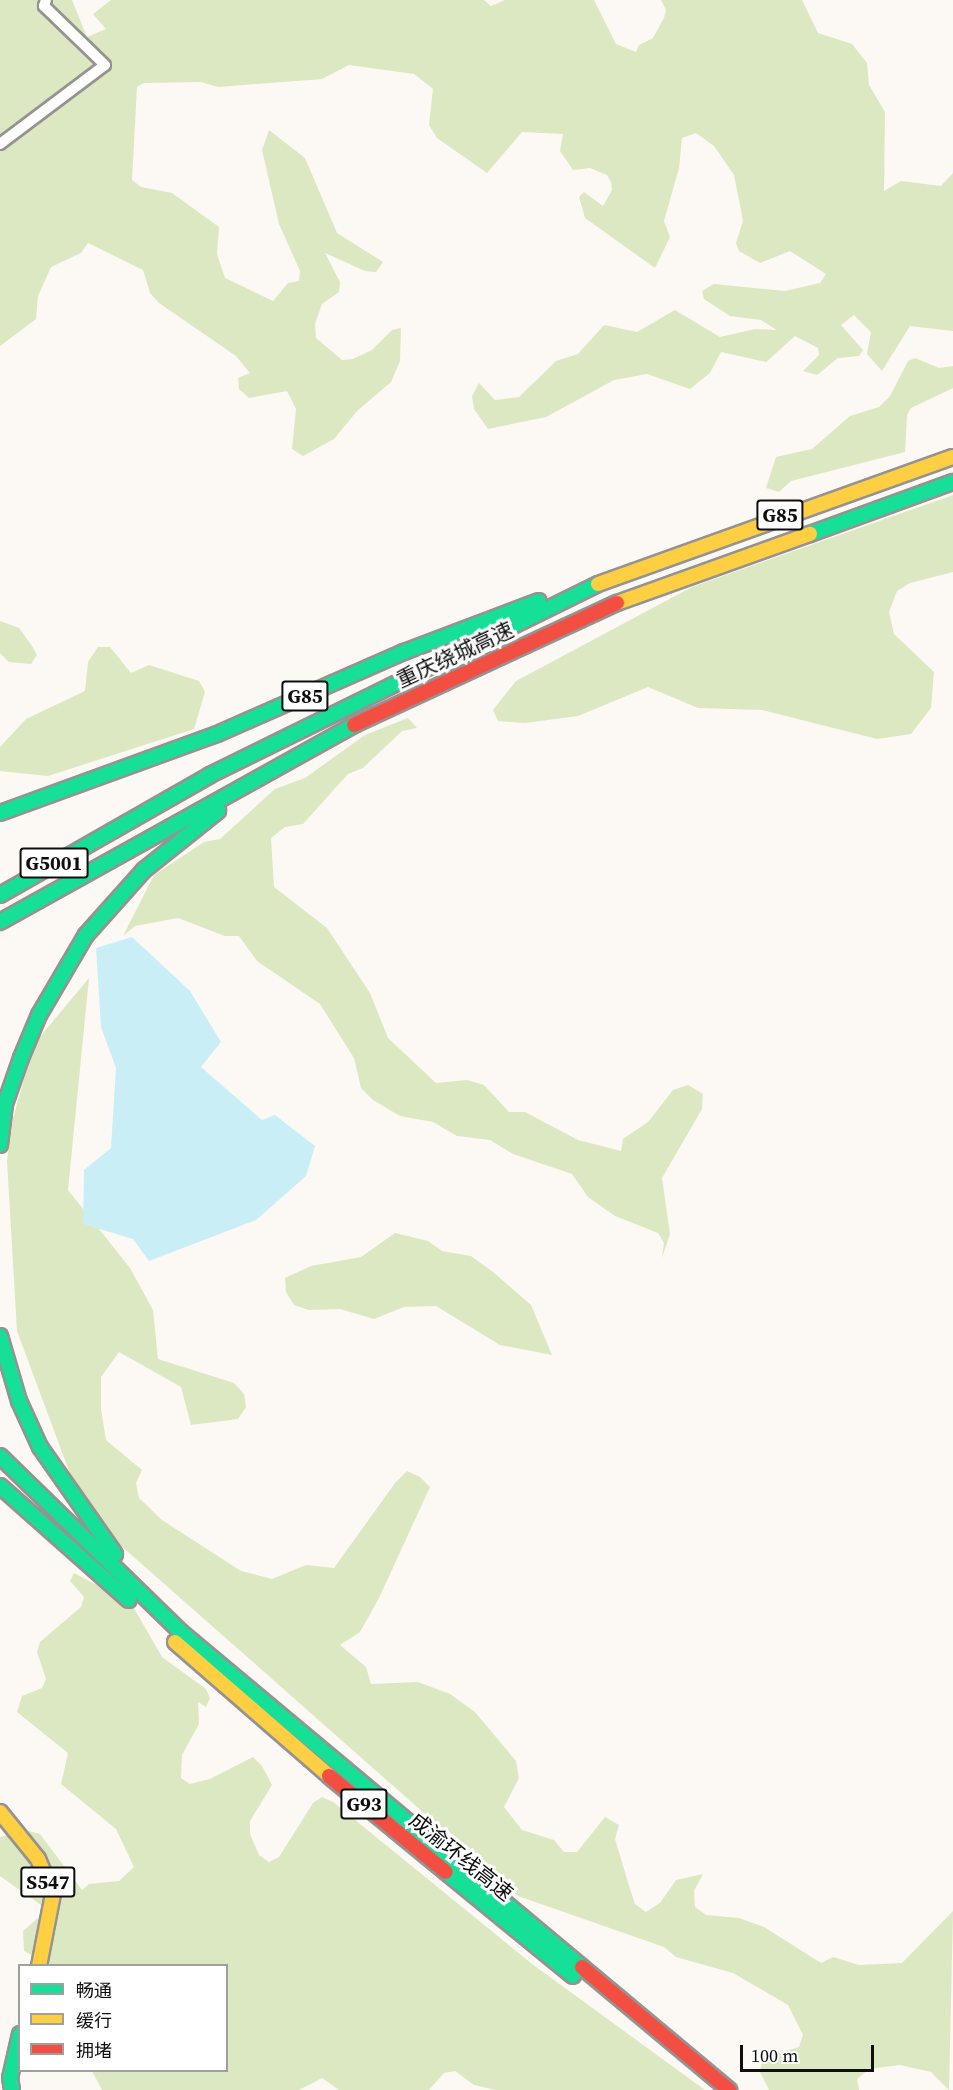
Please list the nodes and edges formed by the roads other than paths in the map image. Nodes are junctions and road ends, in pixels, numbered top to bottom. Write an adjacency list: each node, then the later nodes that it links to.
1 (46, 0): 2 (street)
2 (0, 144)
3 (953, 457): 5 (main road, 重庆绕城高速 / G85)
4 (953, 482): 6 (main road, 重庆绕城高速 / G85)
5 (609, 578): 7 (main road, G85); 8 (main road, 重庆绕城高速 / G5001)
6 (287, 761): 9 (main road, 重庆绕城高速 / G85); 10 (main road)
7 (0, 813)
8 (0, 895)
9 (0, 922)
10 (0, 1145)
11 (0, 1335): 16 (main road, G93)
12 (0, 1456): 16 (main road)
13 (0, 1480): 15 (main road)
14 (0, 1486): 15 (main road, G93)
15 (26, 1507): 21 (main road, 成渝环线高速 / G93)
16 (181, 1632): 22 (main road, 成渝环线高速 / G93)
17 (0, 1812): 18 (main road, S547)
18 (39, 1964)
19 (18, 2048): 20 (main road)
20 (12, 2090)
21 (712, 2090)
22 (729, 2090)

